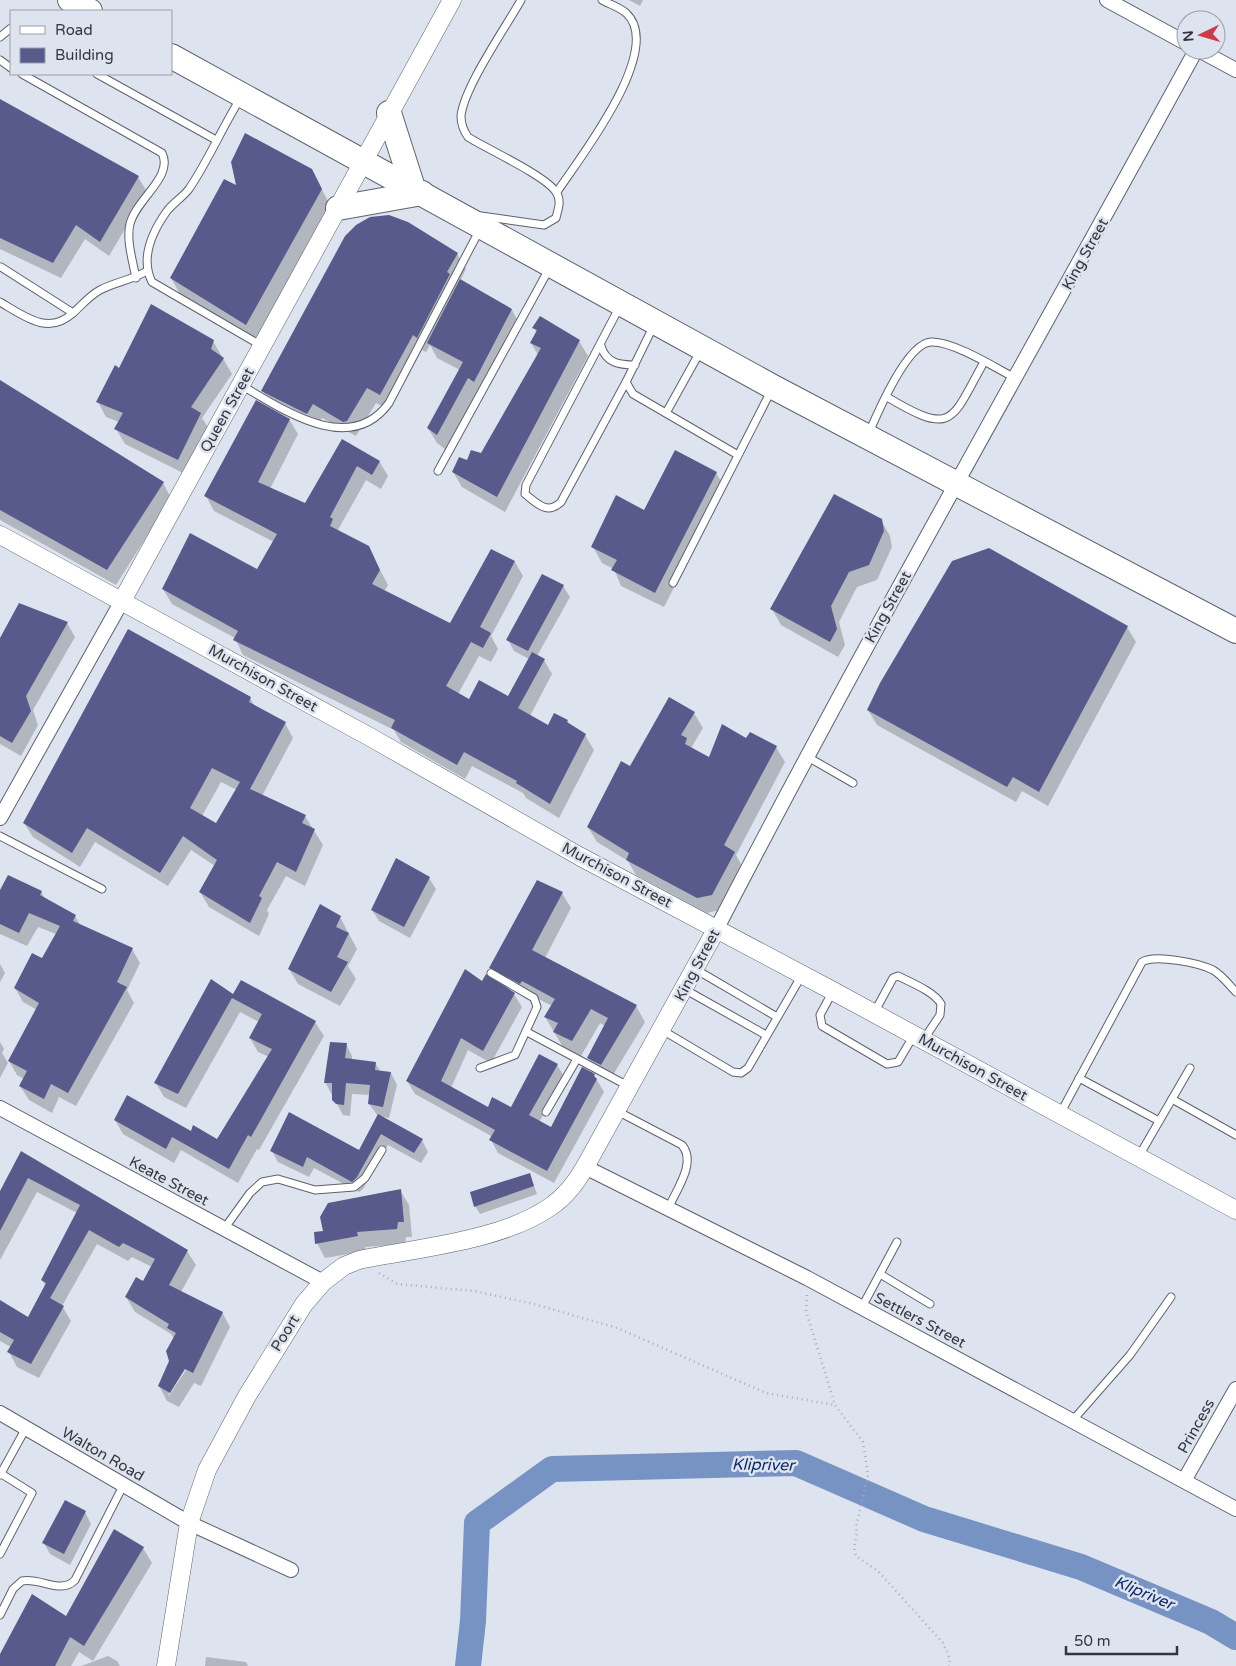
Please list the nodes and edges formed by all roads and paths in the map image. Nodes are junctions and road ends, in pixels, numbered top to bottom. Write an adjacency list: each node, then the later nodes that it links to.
1 (70, 0): 6 (highway)
2 (452, 0): 17 (street, Queen Street)
3 (521, 0): 21 (lane)
4 (602, 0): 21 (lane)
5 (1107, 0): 9 (street)
6 (88, 10)
7 (10, 29): 8 (lane)
8 (0, 38)
9 (1176, 38)
10 (172, 57): 16 (highway)
11 (1191, 60): 38 (street, King Street)
12 (1216, 60): 13 (street)
13 (1236, 70)
14 (24, 75): 28 (lane)
15 (100, 75): 18 (lane)
16 (243, 95): 18 (lane); 19 (highway)
17 (390, 113): 19 (street, Queen Street); 20 (highway)
18 (216, 140): 27 (lane)
19 (364, 161): 20 (highway); 22 (street, Queen Street)
20 (418, 191): 22 (highway); 23 (highway)
21 (556, 192): 23 (lane)
22 (338, 208): 33 (street, Queen Street)
23 (461, 214): 24 (highway)
24 (482, 226): 25 (highway); 40 (lane)
25 (552, 264): 30 (highway); 46 (lane)
26 (1, 267): 31 (lane)
27 (147, 271): 28 (lane); 33 (lane)
28 (136, 278): 31 (lane)
29 (0, 302): 31 (lane)
30 (621, 303): 32 (highway); 34 (lane)
31 (73, 314)
32 (656, 322): 35 (highway); 37 (lane)
33 (262, 346): 40 (street, Queen Street)
34 (601, 346): 37 (lane); 39 (lane)
35 (702, 347): 41 (highway); 43 (lane)
36 (984, 362): 38 (lane); 42 (lane); 42 (lane)
37 (635, 365): 39 (lane)
38 (1016, 378): 47 (street, King Street)
39 (626, 382): 43 (lane)
40 (240, 385): 50 (street, Queen Street)
41 (773, 387): 44 (highway); 45 (lane)
42 (887, 397): 44 (lane)
43 (666, 413): 45 (lane)
44 (867, 437): 47 (highway)
45 (738, 455): 49 (lane)
46 (438, 470)
47 (955, 484): 51 (highway); 52 (street, King Street)
48 (0, 535): 50 (street, Murchison Street)
49 (673, 583)
50 (122, 601): 54 (street, Queen Street); 57 (street, Murchison Street)
51 (1236, 631)
52 (806, 756): 53 (lane); 57 (street, King Street)
53 (854, 783)
54 (0, 818)
55 (0, 836): 56 (lane)
56 (102, 889)
57 (717, 928): 58 (street, King Street); 60 (street, Murchison Street)
58 (695, 969): 61 (street, King Street); 65 (lane)
59 (491, 973): 67 (lane)
60 (802, 974): 62 (street, Murchison Street); 65 (lane)
61 (684, 989): 66 (street, King Street); 68 (lane)
62 (833, 991): 64 (street, Murchison Street); 69 (lane)
63 (1236, 992): 73 (lane)
64 (873, 1013): 69 (street, Murchison Street); 69 (lane)
65 (777, 1017): 68 (lane)
66 (662, 1030): 68 (lane); 74 (street, King Street)
67 (527, 1032): 70 (lane); 71 (lane)
68 (766, 1035)
69 (919, 1037): 79 (street, Murchison Street)
70 (577, 1059): 74 (lane); 78 (lane)
71 (480, 1068)
72 (1190, 1068): 75 (lane)
73 (1079, 1078): 79 (lane); 80 (lane)
74 (630, 1087): 77 (street, King Street)
75 (1172, 1099): 80 (lane); 81 (lane)
76 (0, 1108): 87 (street, Keate Street)
77 (617, 1111): 84 (street, King Street); 85 (lane)
78 (546, 1112)
79 (1060, 1114): 83 (street, Murchison Street)
80 (1159, 1121): 83 (lane)
81 (1236, 1135)
82 (382, 1150): 87 (lane)
83 (1138, 1157): 86 (street, Murchison Street)
84 (585, 1168): 85 (street, Settlers Street); 89 (street, Poort)
85 (668, 1209): 91 (street, Settlers Street)
86 (1236, 1210)
87 (224, 1229): 92 (street, Keate Street)
88 (897, 1242): 90 (lane)
89 (359, 1260): 92 (street, Poort); 97 (path)
90 (880, 1274): 94 (lane); 95 (lane)
91 (807, 1278): 95 (street, Settlers Street); 97 (path)
92 (323, 1282): 105 (street, Poort)
93 (1171, 1296): 99 (lane)
94 (930, 1304)
95 (862, 1307): 99 (street, Settlers Street)
96 (1236, 1389): 102 (street, Princess)
97 (835, 1405): 110 (path)
98 (0, 1413): 100 (street, Walton Road)
99 (1072, 1420): 102 (street, Settlers Street)
100 (26, 1428): 101 (lane); 103 (street, Walton Road)
101 (0, 1474): 106 (lane)
102 (1185, 1480): 104 (street, Settlers Street)
103 (124, 1484): 105 (street, Walton Road); 108 (lane)
104 (1236, 1509)
105 (189, 1523): 107 (street, Walton Road); 109 (street, Poort)
106 (0, 1554)
107 (291, 1570)
108 (0, 1615)
109 (166, 1666)
110 (949, 1666)

